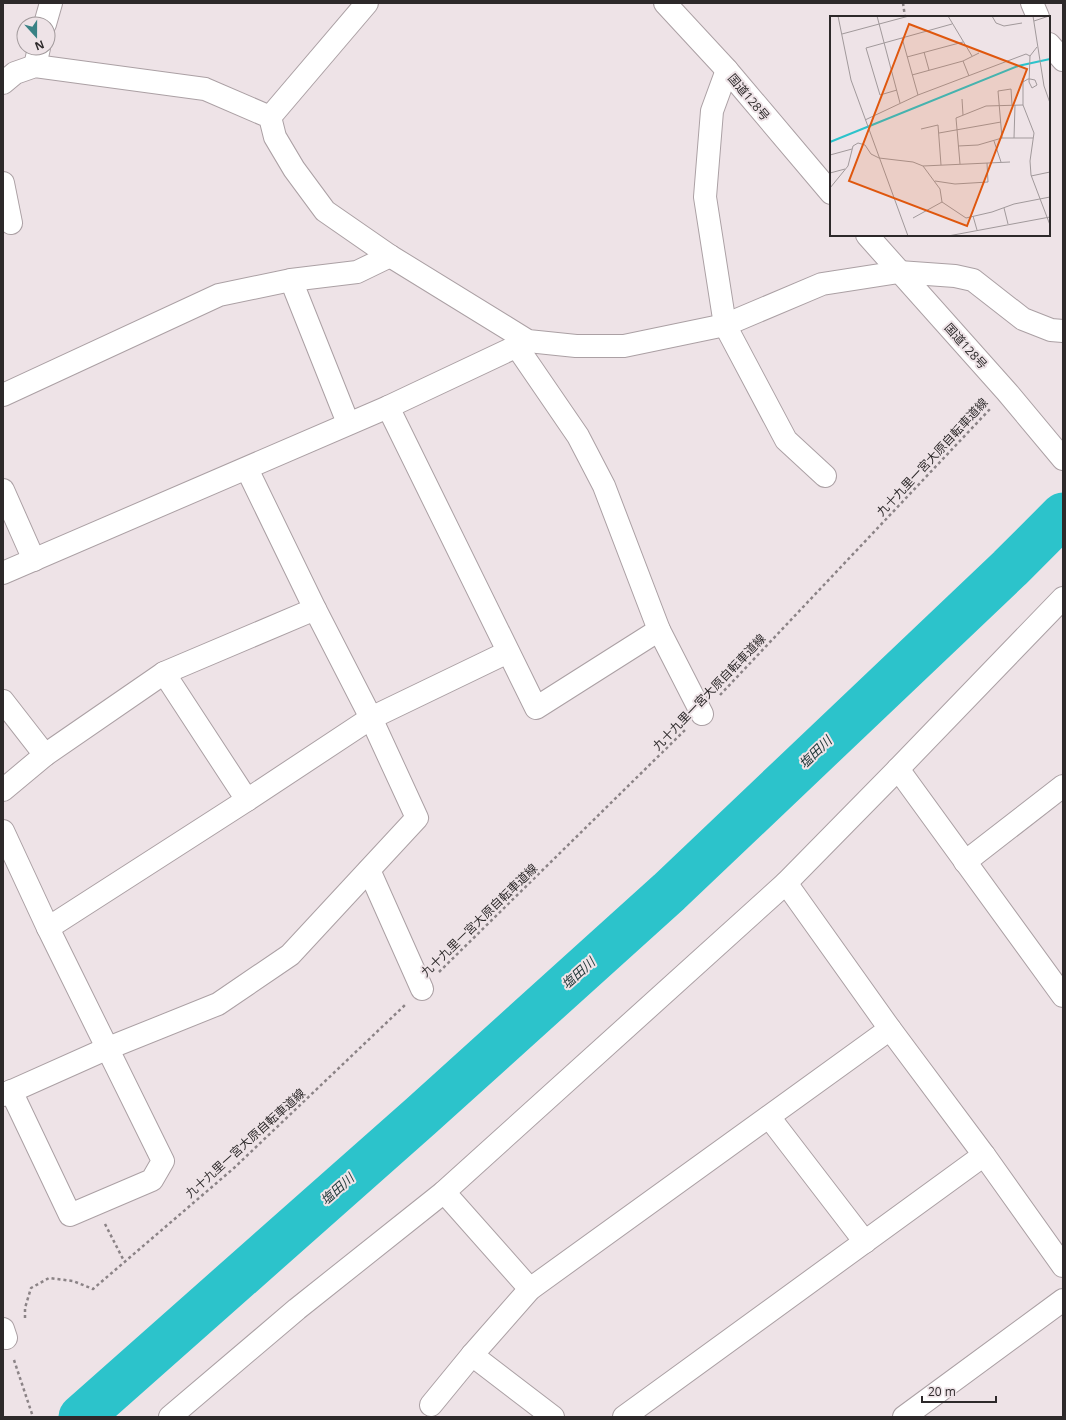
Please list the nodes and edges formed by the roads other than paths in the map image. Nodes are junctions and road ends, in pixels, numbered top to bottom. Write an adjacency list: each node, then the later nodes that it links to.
1 (51, 3): 5 (main road)
2 (367, 3): 12 (main road)
3 (665, 3): 10 (main road, 国道128号)
4 (1032, 3): 6 (main road)
5 (47, 16)
6 (1038, 16)
7 (1050, 45): 9 (main road)
8 (37, 57): 11 (main road); 12 (main road)
9 (1063, 60)
10 (727, 70): 14 (main road, 国道128号); 20 (main road)
11 (3, 83)
12 (270, 116): 17 (main road)
13 (3, 183): 15 (main road)
14 (830, 192)
15 (10, 223)
16 (868, 236): 18 (main road, 国道128号)
17 (390, 256): 19 (main road); 22 (main road)
18 (899, 272): 20 (main road); 21 (main road); 26 (main road, 国道128号)
19 (291, 280): 23 (main road); 25 (main road)
20 (725, 325): 22 (main road); 28 (main road)
21 (1063, 331)
22 (522, 344): 24 (main road); 34 (main road)
23 (3, 395)
24 (388, 407): 25 (main road); 35 (main road)
25 (348, 423): 27 (main road)
26 (1063, 459)
27 (247, 469): 30 (main road); 33 (main road)
28 (825, 476)
29 (3, 490): 30 (main road)
30 (34, 560): 31 (main road)
31 (3, 573)
32 (1063, 598): 41 (main road)
33 (315, 609): 36 (main road); 39 (main road)
34 (659, 630): 35 (main road); 38 (main road)
35 (508, 652): 39 (main road)
36 (164, 673): 40 (main road); 44 (main road)
37 (3, 701): 40 (main road)
38 (702, 714)
39 (370, 718): 44 (main road); 47 (main road)
40 (45, 755): 43 (main road)
41 (898, 769): 46 (main road); 48 (main road)
42 (1063, 786): 46 (main road)
43 (3, 790)
44 (247, 800): 49 (main road)
45 (3, 831): 49 (main road)
46 (965, 862): 51 (main road)
47 (369, 870): 50 (main road); 53 (main road)
48 (786, 883): 52 (main road); 57 (main road)
49 (48, 928): 53 (main road)
50 (422, 989)
51 (1063, 996)
52 (890, 1029): 55 (main road); 56 (main road)
53 (106, 1049): 54 (main road); 54 (main road)
54 (7, 1093)
55 (769, 1117): 58 (main road); 60 (main road)
56 (984, 1154): 58 (main road); 59 (main road)
57 (444, 1192): 60 (main road); 64 (main road)
58 (865, 1242): 66 (main road)
59 (1063, 1266)
60 (530, 1289): 62 (main road)
61 (1063, 1300): 67 (main road)
62 (472, 1355): 63 (main road); 65 (main road)
63 (431, 1405)
64 (170, 1417)
65 (553, 1417)
66 (624, 1417)
67 (904, 1417)

